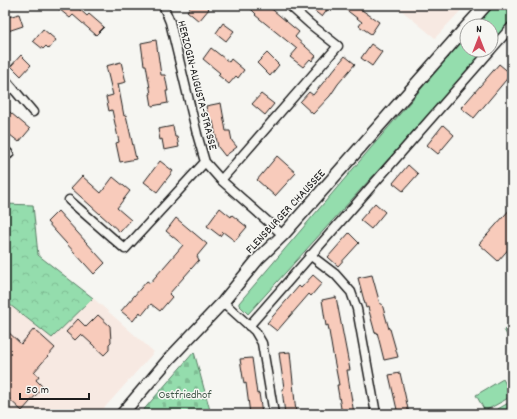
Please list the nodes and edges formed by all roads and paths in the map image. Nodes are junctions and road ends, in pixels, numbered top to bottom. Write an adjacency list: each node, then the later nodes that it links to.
1 (163, 5): 11 (street, HERZOGIN-AUGUSTA-STRASSE)
2 (289, 5): 12 (street)
3 (486, 5): 4 (main road, FLENSBURGER CHAUSSEE)
4 (474, 18)
5 (512, 26): 7 (street)
6 (459, 35): 14 (main road, FLENSBURGER CHAUSSEE)
7 (499, 41)
8 (484, 58): 15 (street)
9 (5, 79): 10 (street)
10 (33, 112)
11 (205, 162): 12 (street, HERZOGIN-AUGUSTA-STRASSE); 13 (street)
12 (221, 180): 14 (street, HERZOGIN-AUGUSTA-STRASSE)
13 (69, 200)
14 (283, 235): 16 (main road, FLENSBURGER CHAUSSEE)
15 (310, 254): 17 (street); 20 (street)
16 (223, 302): 17 (street); 18 (main road, FLENSBURGER CHAUSSEE)
17 (249, 326): 19 (street)
18 (122, 414)
19 (274, 414)
20 (376, 414)

